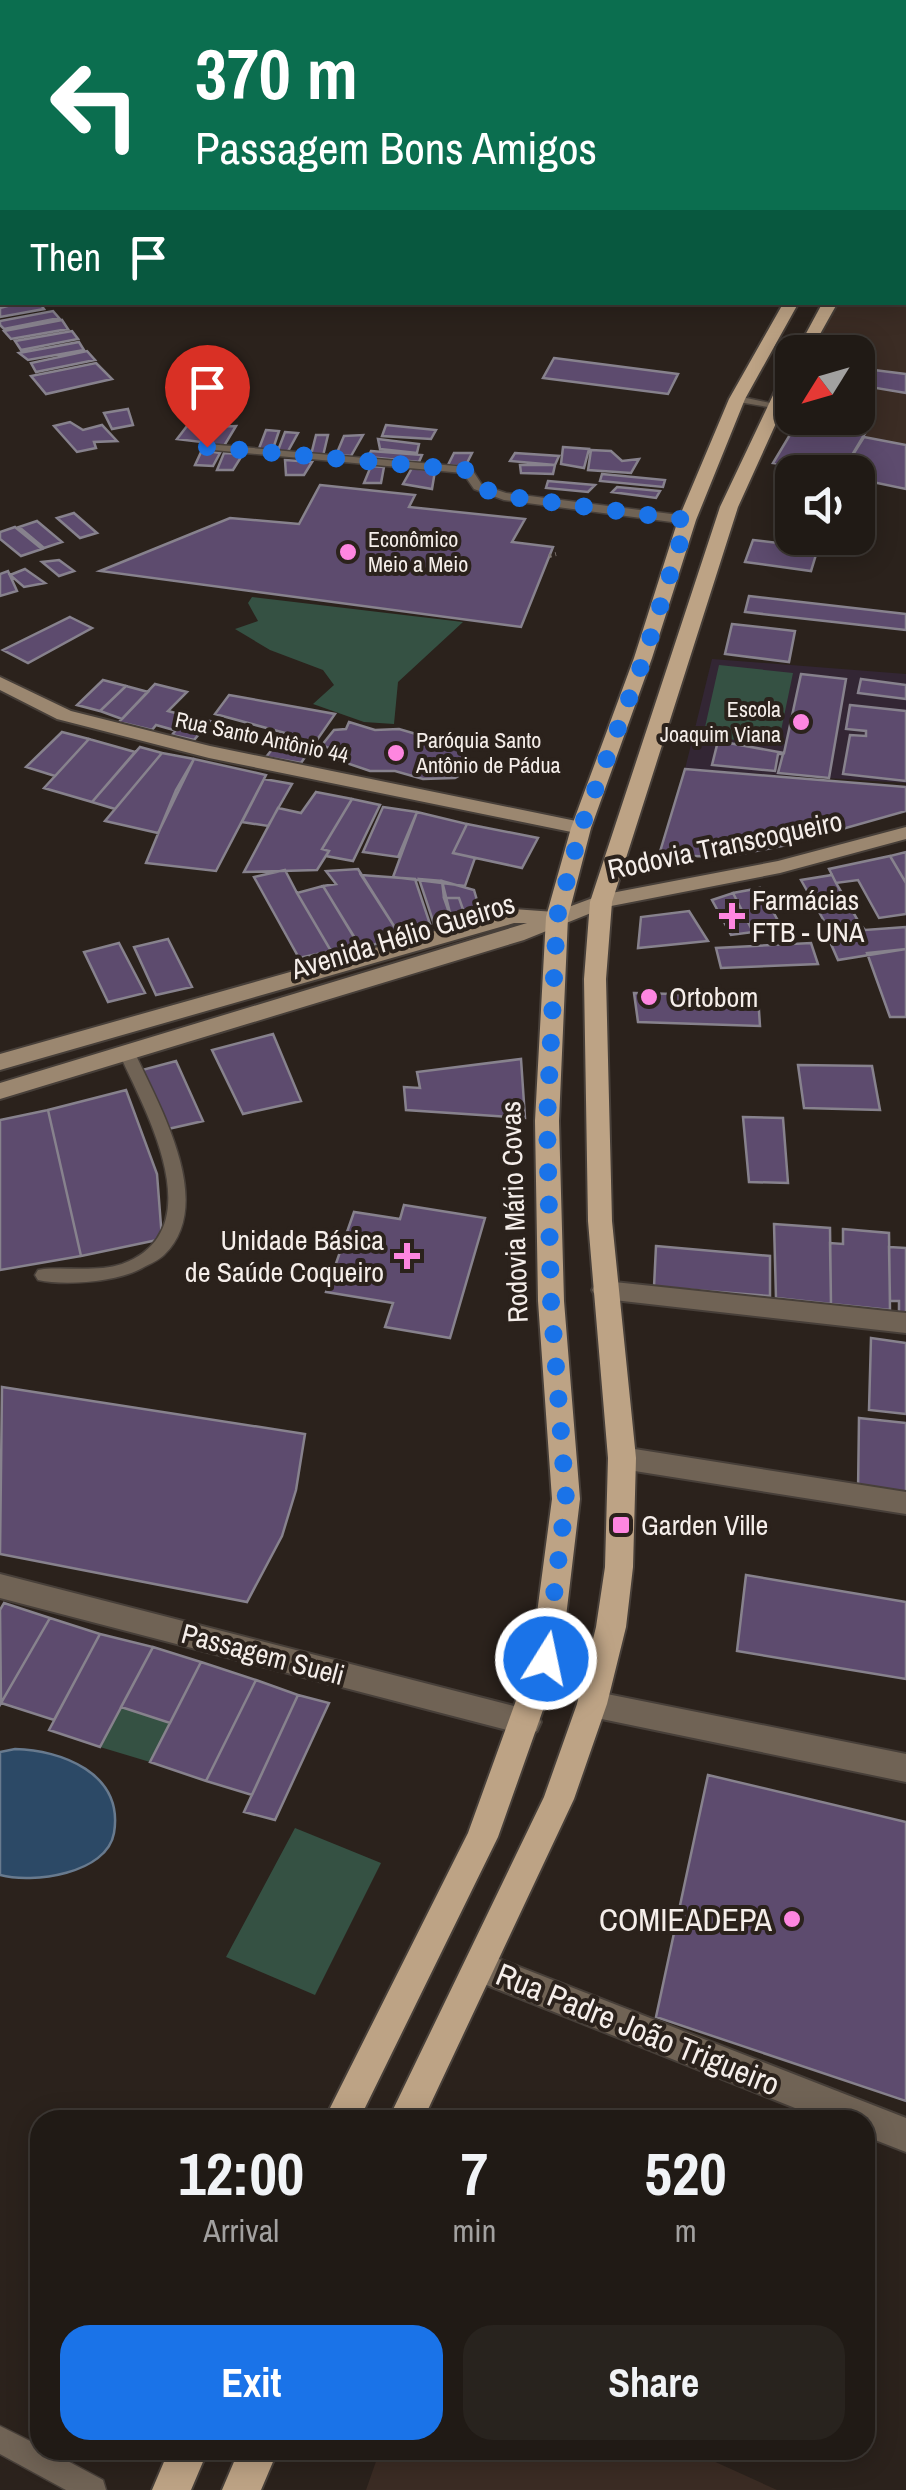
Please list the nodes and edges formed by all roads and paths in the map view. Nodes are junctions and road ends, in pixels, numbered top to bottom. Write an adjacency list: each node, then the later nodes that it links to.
1 (790, 305): 4 (main road, Rodovia Mário Covas)
2 (829, 305): 3 (main road)
3 (813, 335)
4 (737, 400): 5 (lane); 7 (main road, Rodovia Mário Covas)
5 (774, 405): 11 (main road)
6 (207, 447): 7 (lane)
7 (687, 520): 9 (main road, Rodovia Mário Covas)
8 (0, 683): 9 (main road, Rua Santo Antônio 44)
9 (581, 828): 12 (main road, Rodovia Mário Covas)
10 (906, 833): 11 (main road, Rodovia Transcoqueiro)
11 (601, 902): 12 (main road, Rodovia Transcoqueiro); 17 (main road)
12 (557, 917): 13 (main road, Avenida Hélio Gueiros); 14 (main road, Avenida Hélio Gueiros); 23 (main road, Rodovia Mário Covas)
13 (127, 1053): 15 (main road, Avenida Hélio Gueiros); 16 (lane)
14 (0, 1062)
15 (0, 1092)
16 (44, 1275)
17 (605, 1290): 18 (street); 19 (main road)
18 (906, 1323)
19 (622, 1458): 20 (street); 22 (main road)
20 (906, 1503)
21 (0, 1586): 23 (street, Passagem Sueli)
22 (592, 1704): 24 (street); 25 (main road)
23 (526, 1722): 26 (main road, Rodovia Mário Covas)
24 (906, 1768)
25 (481, 1967): 27 (main road); 28 (street, Rua Padre João Trigueiro)
26 (346, 2110)
27 (410, 2110)
28 (843, 2110)
29 (875, 2123): 30 (street, Rua Padre João Trigueiro)
30 (906, 2135)
31 (0, 2439): 32 (lane)
32 (30, 2455)
33 (39, 2460): 36 (lane)
34 (184, 2460): 37 (main road)
35 (254, 2460): 38 (main road)
36 (94, 2490)
37 (170, 2490)
38 (240, 2490)

